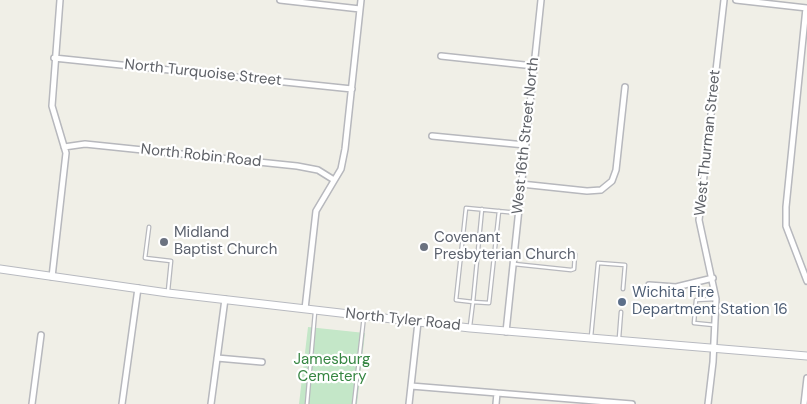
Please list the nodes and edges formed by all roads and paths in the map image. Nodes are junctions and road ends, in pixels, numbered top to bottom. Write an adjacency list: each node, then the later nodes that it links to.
1 (60, 0): 10 (street)
2 (280, 0): 7 (street)
3 (361, 0): 7 (street)
4 (540, 0): 11 (street, West 16th Street North)
5 (724, 0): 27 (street, West Thurman Street)
6 (736, 0): 8 (street)
7 (360, 8): 13 (street)
8 (807, 8): 28 (street)
9 (440, 56): 11 (street)
10 (54, 58): 13 (street, North Turquoise Street); 16 (street)
11 (534, 66): 15 (street, West 16th Street North)
12 (625, 87): 18 (street)
13 (352, 89): 17 (street)
14 (432, 136): 15 (street)
15 (525, 145): 18 (street, West 16th Street North)
16 (64, 147): 17 (street, North Robin Road); 26 (street)
17 (334, 180): 36 (street)
18 (521, 184): 21 (street, West 16th Street North)
19 (482, 209): 20 (lane); 35 (lane); 35 (lane)
20 (499, 211): 21 (lane); 35 (lane)
21 (518, 213): 24 (street, West 16th Street North)
22 (149, 228): 32 (lane)
23 (575, 254): 24 (lane)
24 (513, 264): 43 (street, West 16th Street North)
25 (0, 269): 26 (main road, North Tyler Road)
26 (52, 277): 30 (main road, North Tyler Road)
27 (713, 278): 29 (street); 33 (street, West Thurman Street)
28 (807, 281)
29 (649, 285)
30 (138, 288): 32 (main road, North Tyler Road); 55 (street)
31 (623, 289): 45 (lane)
32 (168, 292): 34 (main road, North Tyler Road)
33 (716, 298): 41 (street, West Thurman Street); 41 (lane)
34 (225, 299): 36 (main road, North Tyler Road); 49 (street)
35 (473, 302): 42 (lane)
36 (305, 309): 37 (main road, North Tyler Road)
37 (315, 310): 39 (main road, North Tyler Road); 57 (lane)
38 (621, 312): 46 (lane)
39 (364, 316): 40 (main road, North Tyler Road); 58 (lane)
40 (418, 322): 42 (main road, North Tyler Road); 52 (street)
41 (715, 325): 47 (street, West Thurman Street)
42 (470, 328): 43 (main road, North Tyler Road)
43 (506, 332): 45 (main road, North Tyler Road)
44 (41, 334): 54 (street)
45 (591, 338): 46 (main road, North Tyler Road)
46 (619, 341): 47 (main road, North Tyler Road)
47 (714, 348): 48 (main road, North Tyler Road); 62 (street, West Thurman Street)
48 (807, 356)
49 (217, 358): 50 (street); 56 (street)
50 (262, 362)
51 (807, 378): 63 (street)
52 (411, 386): 53 (street); 59 (street)
53 (497, 393): 60 (street); 61 (street)
54 (32, 404)
55 (122, 404)
56 (212, 404)
57 (307, 404)
58 (354, 404)
59 (409, 404)
60 (496, 404)
61 (632, 404)
62 (708, 404)
63 (804, 404)

